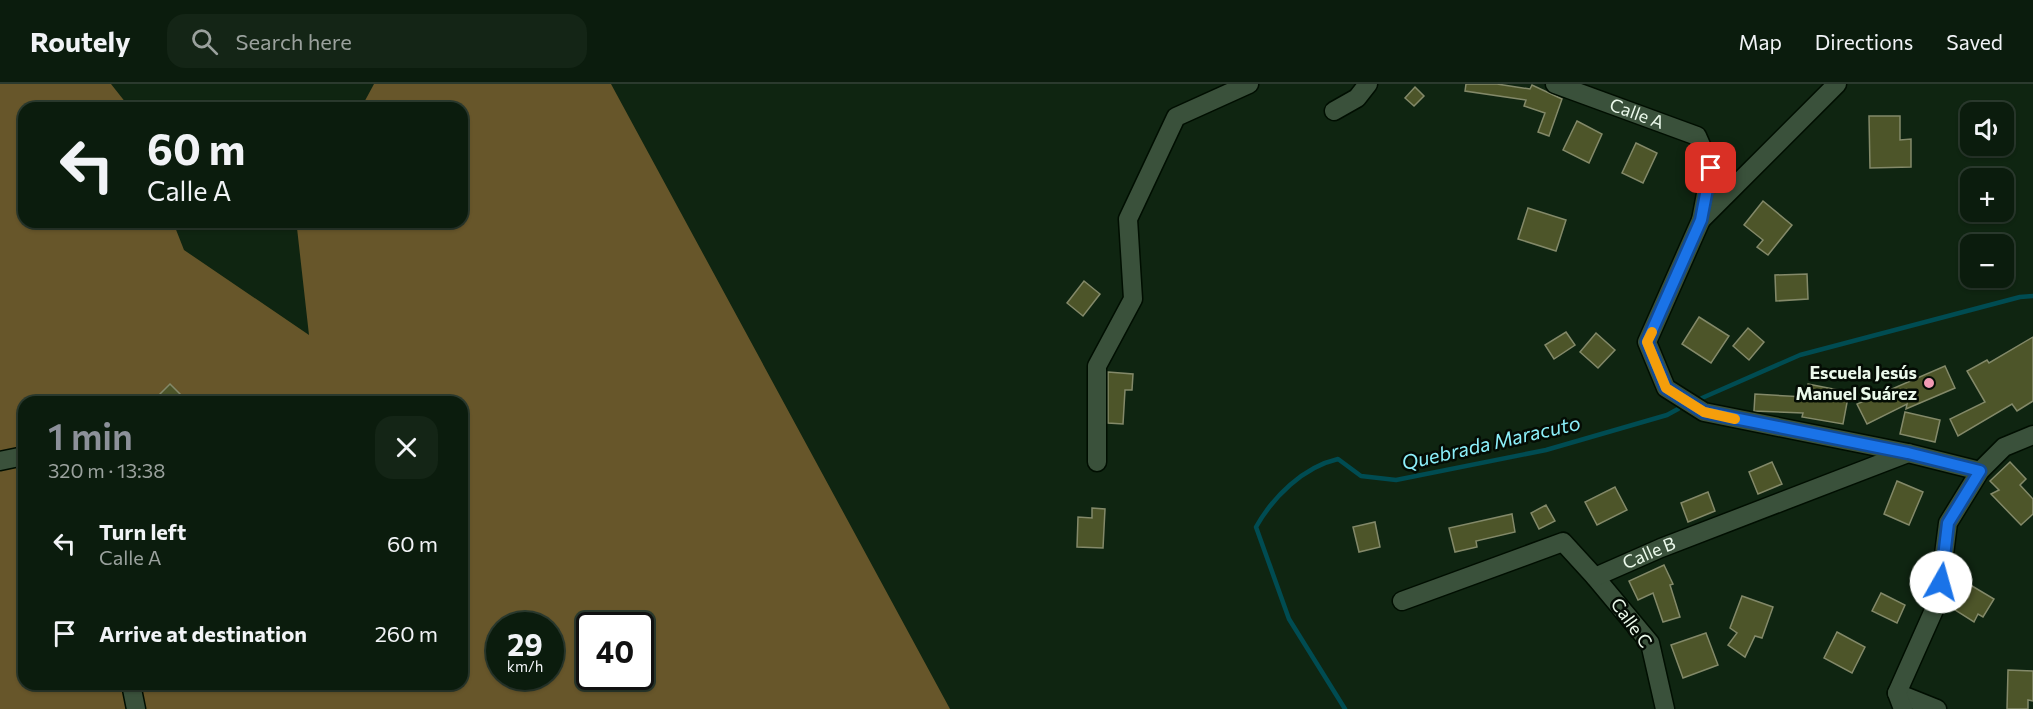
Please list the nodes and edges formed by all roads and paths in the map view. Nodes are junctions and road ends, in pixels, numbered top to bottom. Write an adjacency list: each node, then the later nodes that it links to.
1 (1249, 84): 11 (street)
2 (1368, 84): 5 (street)
3 (1555, 84): 6 (street, Calle A)
4 (1837, 84): 6 (street)
5 (1334, 111)
6 (1701, 220): 8 (street, Calle A)
7 (2033, 435): 12 (street)
8 (1908, 453): 12 (street, Calle A); 13 (street, Calle B)
9 (18, 457): 10 (street)
10 (0, 461)
11 (1097, 462)
12 (1980, 471): 16 (street)
13 (1595, 577): 14 (street); 18 (street, Calle C)
14 (1402, 601)
15 (132, 690): 17 (street)
16 (1900, 701): 19 (street)
17 (136, 709)
18 (1665, 709)
19 (1937, 709)

